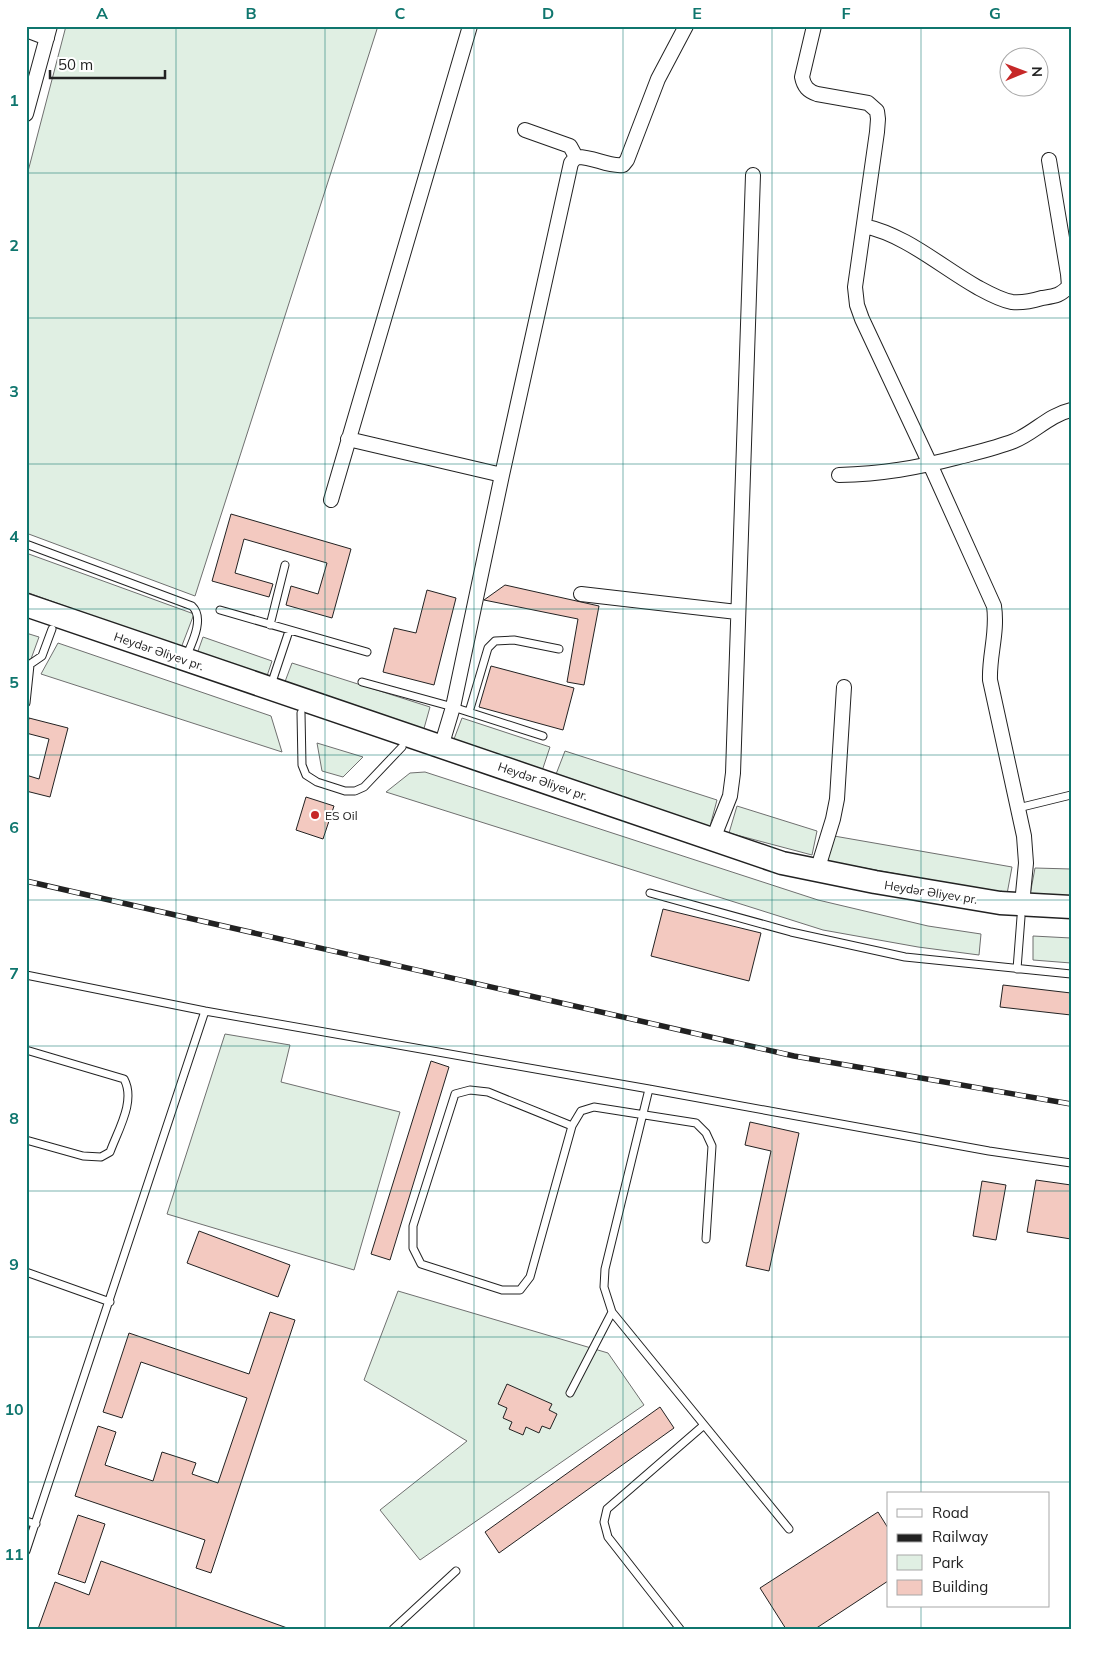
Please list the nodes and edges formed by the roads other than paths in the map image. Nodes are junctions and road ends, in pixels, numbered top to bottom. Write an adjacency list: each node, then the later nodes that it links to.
1 (470, 26): 13 (street)
2 (686, 26): 8 (street)
3 (814, 26): 11 (street)
4 (26, 30): 5 (street)
5 (49, 32): 6 (street)
6 (26, 114)
7 (525, 130): 8 (street)
8 (576, 157): 15 (street)
9 (1049, 160): 11 (street)
10 (753, 175): 23 (street)
11 (864, 226): 14 (street)
12 (1071, 410): 14 (street)
13 (348, 440): 15 (street); 17 (street)
14 (930, 464): 16 (street); 43 (street)
15 (502, 475): 36 (street)
16 (839, 475)
17 (331, 500)
18 (26, 544): 30 (lane)
19 (285, 565): 25 (lane)
20 (581, 594): 23 (street)
21 (26, 605): 30 (main road, Heydər Əliyev pr.)
22 (220, 610): 25 (lane)
23 (737, 612): 44 (street)
24 (26, 620): 26 (main road, Heydər Əliyev pr.)
25 (270, 625): 27 (lane)
26 (52, 629): 31 (lane); 38 (main road, Heydər Əliyev pr.)
27 (289, 631): 29 (lane); 34 (lane)
28 (559, 649): 37 (lane)
29 (367, 652)
30 (185, 659): 34 (main road, Heydər Əliyev pr.)
31 (28, 666): 35 (lane)
32 (362, 682): 36 (lane)
33 (844, 687): 45 (street)
34 (270, 688): 41 (main road, Heydər Əliyev pr.)
35 (26, 703)
36 (453, 708): 37 (lane); 41 (street)
37 (469, 712): 39 (lane)
38 (301, 713): 40 (main road, Heydər Əliyev pr.); 40 (lane)
39 (543, 736)
40 (402, 747): 48 (main road, Heydər Əliyev pr.)
41 (442, 747): 44 (main road, Heydər Əliyev pr.)
42 (1071, 795): 43 (lane)
43 (1018, 808): 48 (street)
44 (713, 839): 45 (main road, Heydər Əliyev pr.)
45 (817, 870): 48 (main road, Heydər Əliyev pr.)
46 (650, 893): 50 (lane)
47 (1071, 907): 48 (main road, Heydər Əliyev pr.)
48 (1022, 910): 49 (main road, Heydər Əliyev pr.); 50 (lane)
49 (1071, 920)
50 (1017, 969): 51 (lane)
51 (1071, 974)
52 (26, 975): 53 (lane)
53 (205, 1012): 55 (lane); 62 (lane)
54 (26, 1050): 58 (lane)
55 (648, 1088): 56 (lane); 59 (lane)
56 (642, 1115): 57 (lane); 60 (lane); 63 (lane)
57 (572, 1126): 57 (lane)
58 (26, 1140)
59 (1071, 1163)
60 (706, 1239)
61 (26, 1272): 62 (lane)
62 (110, 1302): 67 (lane)
63 (612, 1312): 64 (lane); 65 (lane)
64 (570, 1393)
65 (704, 1425): 68 (lane); 72 (lane)
66 (26, 1521): 67 (lane)
67 (36, 1524): 69 (lane)
68 (790, 1529)
69 (26, 1552)
70 (456, 1571): 71 (lane)
71 (393, 1629)
72 (680, 1629)

